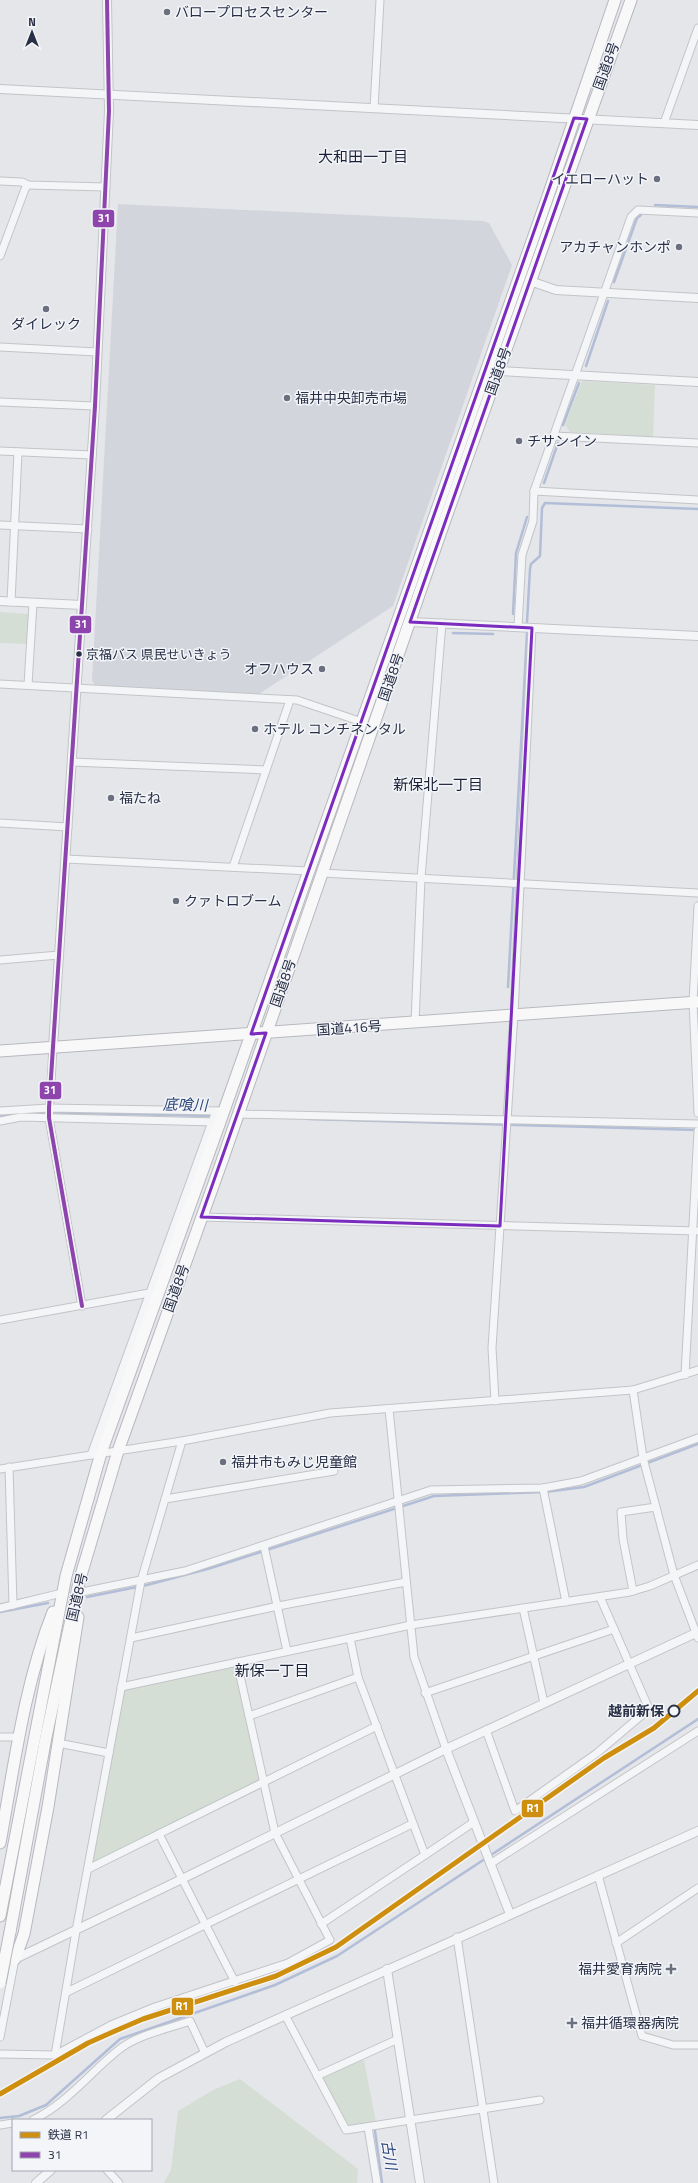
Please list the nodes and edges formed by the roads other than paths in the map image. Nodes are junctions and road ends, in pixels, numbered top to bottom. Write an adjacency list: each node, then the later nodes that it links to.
1 (107, 0): 7 (street)
2 (380, 0): 8 (street)
3 (615, 0): 9 (highway, 国道8号)
4 (631, 0): 10 (highway, 国道8号)
5 (698, 28): 11 (street)
6 (0, 89): 7 (street)
7 (108, 94): 8 (street); 15 (street)
8 (374, 108): 9 (street)
9 (574, 118): 10 (street); 51 (highway, 国道8号)
10 (587, 119): 11 (street); 18 (highway, 国道8号)
11 (664, 123): 12 (street)
12 (698, 125)
13 (0, 181): 14 (street)
14 (28, 185): 15 (street); 17 (street)
15 (106, 187): 22 (street)
16 (698, 213): 19 (street)
17 (0, 256)
18 (530, 281): 19 (street); 23 (highway, 国道8号)
19 (604, 293): 20 (street); 24 (street)
20 (698, 298)
21 (0, 347): 22 (street)
22 (97, 352): 27 (street)
23 (499, 371): 24 (street); 42 (highway, 国道8号)
24 (576, 376): 25 (street); 28 (street)
25 (698, 382)
26 (0, 402): 27 (street)
27 (95, 406): 32 (street)
28 (554, 436): 29 (street); 33 (street)
29 (698, 443)
30 (0, 451): 31 (street)
31 (18, 452): 32 (street); 36 (street)
32 (92, 455): 37 (street)
33 (534, 491): 34 (street); 44 (street)
34 (698, 500)
35 (0, 525): 36 (street)
36 (14, 526): 37 (street); 39 (street)
37 (88, 529): 41 (street)
38 (0, 601): 39 (street)
39 (11, 602): 40 (street)
40 (33, 603): 41 (street); 48 (street)
41 (82, 605): 49 (street)
42 (410, 622): 43 (street); 59 (highway, 国道8号)
43 (442, 623): 44 (street); 60 (street)
44 (518, 627): 45 (street)
45 (532, 628): 46 (street); 61 (street)
46 (698, 636)
47 (0, 684): 48 (street)
48 (28, 685): 49 (street)
49 (78, 688): 50 (street); 52 (street)
50 (290, 700): 51 (street); 53 (street)
51 (362, 722): 58 (highway, 国道8号)
52 (72, 762): 53 (street); 55 (street)
53 (266, 770): 57 (street)
54 (0, 823): 55 (street)
55 (68, 827): 56 (street)
56 (66, 859): 57 (street); 64 (street)
57 (233, 867): 58 (street)
58 (309, 871): 70 (highway, 国道8号)
59 (322, 873): 60 (street); 69 (highway, 国道8号)
60 (421, 878): 61 (street); 68 (street)
61 (520, 884): 62 (street); 67 (street)
62 (698, 893)
63 (698, 906): 66 (street)
64 (59, 955): 65 (street); 71 (street)
65 (0, 960)
66 (696, 1002): 67 (highway, 国道416号); 76 (street)
67 (514, 1014): 68 (highway, 国道416号); 79 (street)
68 (414, 1023): 69 (highway, 国道416号)
69 (266, 1033): 70 (highway, 国道416号); 75 (highway, 国道8号)
70 (251, 1034): 71 (highway, 国道416号); 77 (highway, 国道8号)
71 (53, 1047): 72 (highway, 国道416号); 73 (street)
72 (0, 1051)
73 (49, 1108): 74 (street); 77 (street); 78 (street)
74 (0, 1111)
75 (238, 1114): 79 (street); 83 (highway, 国道8号)
76 (698, 1114)
77 (218, 1117): 78 (street); 86 (street); 97 (highway, 国道8号)
78 (48, 1118): 80 (street); 87 (street)
79 (507, 1119): 81 (street); 84 (street)
80 (0, 1121)
81 (698, 1124)
82 (698, 1131): 85 (street)
83 (201, 1217): 84 (street); 96 (highway, 国道8号)
84 (500, 1226): 85 (street); 92 (street)
85 (695, 1231): 90 (street)
86 (149, 1293): 87 (street); 97 (street)
87 (82, 1306): 88 (street)
88 (0, 1320)
89 (698, 1370): 90 (street)
90 (685, 1374): 91 (street)
91 (633, 1390): 92 (street); 98 (street)
92 (495, 1401): 93 (street)
93 (389, 1409): 95 (street); 104 (street)
94 (698, 1440): 98 (street)
95 (182, 1441): 96 (street); 103 (street)
96 (118, 1451): 97 (street); 111 (highway, 国道8号)
97 (96, 1454): 99 (street); 113 (highway, 国道8号)
98 (643, 1458): 102 (street); 105 (street)
99 (8, 1467): 100 (street); 116 (street)
100 (0, 1469)
101 (334, 1471): 103 (street)
102 (543, 1488): 104 (street); 115 (street)
103 (165, 1499): 109 (street)
104 (398, 1502): 106 (street); 110 (street)
105 (656, 1507): 108 (street); 112 (street)
106 (264, 1546): 109 (street); 117 (street)
107 (698, 1565): 108 (street)
108 (674, 1575): 112 (street); 122 (street)
109 (141, 1581): 111 (street); 123 (street)
110 (406, 1582): 117 (street); 120 (street)
111 (78, 1589): 139 (highway); 168 (highway, 国道8号, bridge)
112 (633, 1591): 114 (street)
113 (62, 1593): 116 (street); 137 (highway); 158 (highway, 国道8号)
114 (600, 1597): 115 (street); 121 (street)
115 (566, 1602): 119 (street)
116 (13, 1605): 118 (street)
117 (278, 1606): 123 (street); 125 (street)
118 (0, 1608)
119 (523, 1608): 120 (street); 126 (street)
120 (411, 1625): 124 (street); 131 (street)
121 (614, 1629): 126 (street); 128 (street)
122 (697, 1634): 128 (street)
123 (131, 1638): 130 (street)
124 (350, 1638): 125 (street); 129 (street)
125 (288, 1651): 127 (street)
126 (534, 1656): 131 (street); 132 (street)
127 (237, 1662): 130 (street); 133 (street)
128 (629, 1664): 132 (street); 135 (street)
129 (358, 1677): 133 (street); 134 (street)
130 (121, 1687): 141 (street)
131 (425, 1693): 140 (street)
132 (544, 1703): 135 (street)
133 (249, 1716): 143 (street)
134 (377, 1726): 142 (street); 143 (street)
135 (486, 1730): 140 (street)
136 (698, 1731): 151 (street)
137 (20, 1737): 138 (street); 149 (highway)
138 (0, 1738)
139 (58, 1743): 141 (street); 164 (highway)
140 (446, 1749): 142 (street); 144 (street)
141 (109, 1753): 152 (street)
142 (394, 1774): 145 (street); 147 (street)
143 (264, 1782): 147 (street); 148 (street)
144 (474, 1822): 150 (street); 151 (street)
145 (412, 1824): 150 (street); 155 (street)
146 (698, 1830): 153 (street)
147 (276, 1833): 154 (street); 155 (street)
148 (160, 1834): 152 (street); 154 (street)
149 (0, 1843)
150 (424, 1855): 160 (street)
151 (490, 1864): 157 (street)
152 (88, 1869): 161 (street)
153 (598, 1875): 157 (street); 163 (street)
154 (182, 1879): 159 (street); 161 (street)
155 (298, 1880): 159 (street); 160 (street)
156 (698, 1888): 163 (street)
157 (510, 1914): 162 (street)
158 (0, 1916)
159 (204, 1924): 167 (street); 169 (street)
160 (321, 1924): 167 (street)
161 (76, 1931): 164 (street); 169 (street)
162 (457, 1937): 166 (street); 179 (street)
163 (616, 1943): 173 (street)
164 (14, 1959): 165 (street); 171 (street)
165 (0, 1964)
166 (387, 1969): 170 (street); 172 (street)
167 (235, 1982): 176 (street)
168 (0, 1983)
169 (67, 1992): 176 (street)
170 (285, 2015): 174 (street); 177 (street)
171 (0, 2038)
172 (398, 2039): 177 (street); 182 (street)
173 (698, 2045)
174 (205, 2053): 180 (street); 181 (street)
175 (0, 2054): 176 (street)
176 (55, 2055)
177 (317, 2076): 185 (street)
178 (540, 2100): 179 (street)
179 (482, 2109): 182 (street); 192 (street)
180 (35, 2119)
181 (107, 2119)
182 (411, 2120): 185 (street); 191 (street)
183 (12, 2123): 184 (street)
184 (0, 2125)
185 (368, 2127): 190 (street)
186 (50, 2171): 188 (street)
187 (108, 2171): 189 (street)
188 (36, 2183)
189 (119, 2183)
190 (377, 2183)
191 (420, 2183)
192 (494, 2183)

